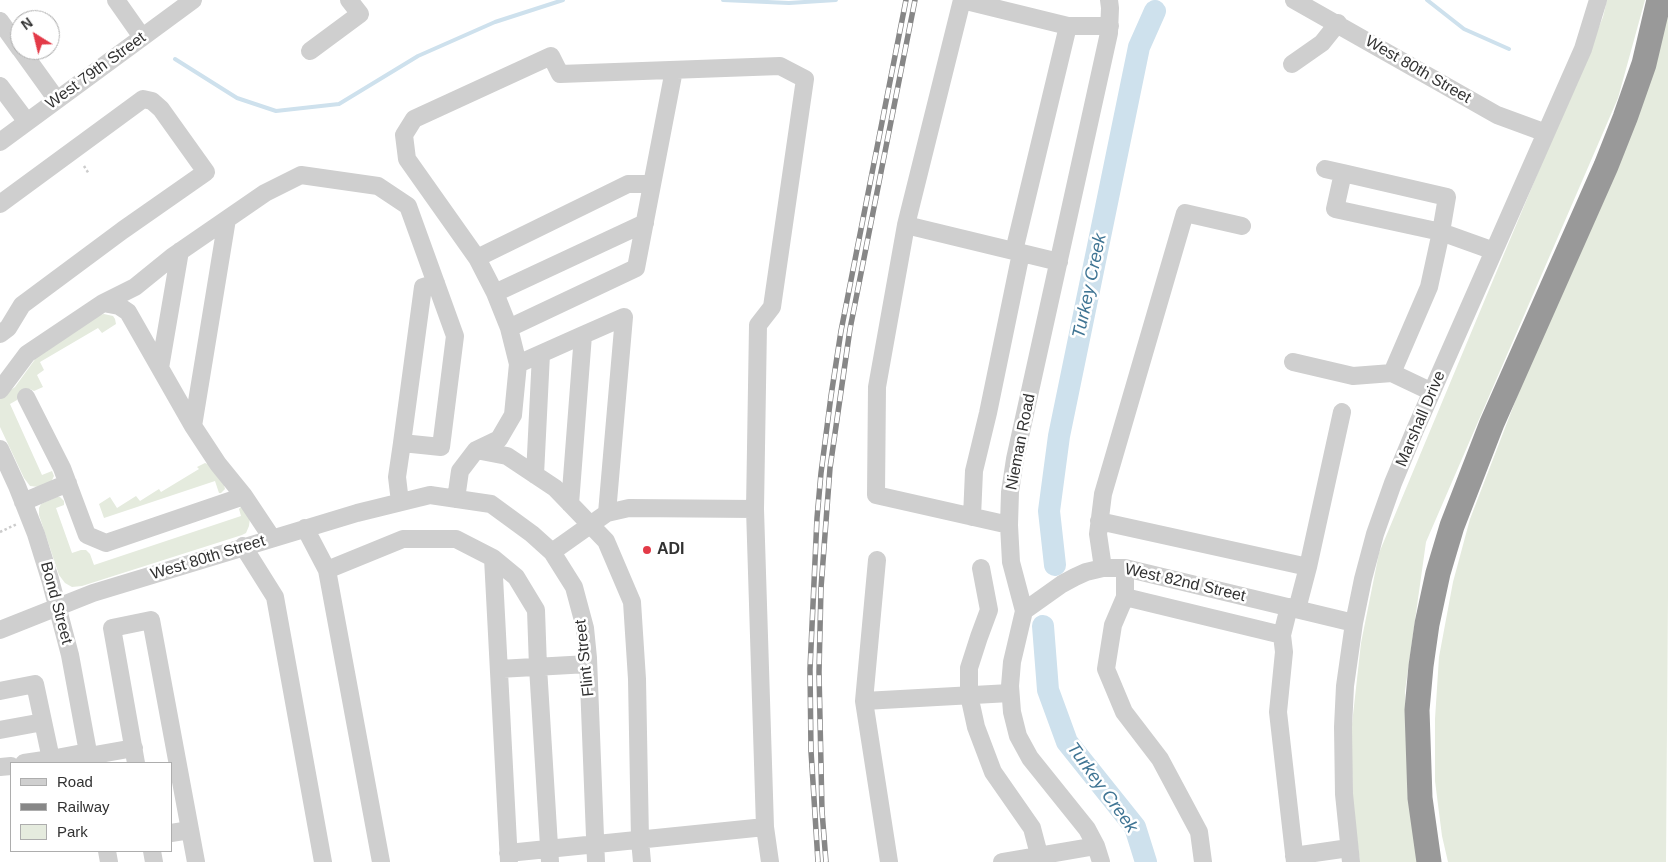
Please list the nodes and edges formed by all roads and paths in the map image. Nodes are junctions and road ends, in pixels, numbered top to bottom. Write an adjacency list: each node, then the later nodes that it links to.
1 (193, 0): 13 (street, West 79th Street)
2 (349, 0): 14 (street)
3 (1109, 0): 11 (street, Nieman Road)
4 (1294, 0): 9 (street, West 80th Street)
5 (1598, 0): 21 (street, Marshall Drive)
6 (1659, 0): 122 (highway)
7 (120, 2): 13 (street)
8 (0, 21): 12 (street)
9 (1338, 24): 16 (street); 21 (street, West 80th Street)
10 (1068, 26): 11 (street); 31 (street); 36 (street)
11 (1110, 26): 38 (street, Nieman Road)
12 (10, 35)
13 (142, 37): 19 (street, West 79th Street)
14 (310, 50)
15 (28, 60): 19 (street)
16 (1292, 64)
17 (674, 70): 27 (street); 37 (street); 66 (street)
18 (0, 86): 20 (street)
19 (57, 100): 20 (street, West 79th Street)
20 (27, 122): 22 (street, West 79th Street)
21 (1546, 133): 35 (street, Marshall Drive)
22 (0, 142)
23 (84, 166): 26 (path)
24 (1325, 169): 25 (street)
25 (1343, 173): 33 (street); 33 (street)
26 (89, 174)
27 (652, 184): 30 (street); 37 (street)
28 (0, 204): 43 (street)
29 (227, 219): 34 (street); 39 (street); 54 (street)
30 (645, 223): 40 (street); 42 (street)
31 (906, 225): 36 (street); 68 (street)
32 (1242, 226): 69 (street)
33 (1441, 232): 35 (street); 49 (street)
34 (180, 251): 41 (street); 48 (street)
35 (1494, 251): 51 (street, Marshall Drive)
36 (1017, 252): 38 (street); 68 (street)
37 (478, 258): 40 (street)
38 (1059, 262): 71 (street, Nieman Road)
39 (436, 283): 55 (street); 55 (street)
40 (495, 293): 42 (street)
41 (103, 303): 48 (street); 50 (street)
42 (509, 328): 47 (street)
43 (0, 334)
44 (583, 335): 45 (street); 65 (street); 67 (street)
45 (541, 354): 47 (street); 58 (street)
46 (1293, 362): 49 (street)
47 (518, 364): 57 (street)
48 (160, 368): 54 (street)
49 (1392, 373): 51 (street)
50 (0, 390)
51 (1432, 392): 87 (street, Marshall Drive)
52 (26, 397): 59 (street)
53 (1342, 412): 78 (street)
54 (194, 426): 60 (street)
55 (402, 443): 64 (street)
56 (0, 450): 63 (street, Bond Street)
57 (476, 450): 58 (street); 62 (street)
58 (534, 475): 65 (street)
59 (68, 483): 60 (street); 63 (street)
60 (244, 496): 73 (street)
61 (419, 498): 62 (street, Flint Street); 64 (street, West 80th Street)
62 (456, 499): 75 (street, Flint Street)
63 (23, 502): 84 (street, Bond Street)
64 (400, 502): 72 (street, West 80th Street)
65 (570, 504): 70 (street)
66 (755, 510): 67 (street); 103 (street)
67 (607, 513): 70 (street)
68 (972, 517): 71 (street)
69 (1099, 521): 78 (street); 80 (street)
70 (590, 525): 75 (street); 106 (street)
71 (1009, 525): 86 (street, Nieman Road)
72 (305, 528): 73 (street, West 80th Street); 82 (street)
73 (272, 538): 74 (street, West 80th Street)
74 (243, 546): 84 (street, West 80th Street); 115 (street)
75 (552, 552): 90 (street, Flint Street)
76 (493, 558): 82 (street); 91 (street); 92 (street)
77 (876, 560): 96 (street)
78 (1308, 566): 85 (street)
79 (981, 568): 95 (street)
80 (1104, 568): 81 (street, West 82nd Street); 86 (street, West 82nd Street)
81 (1125, 568): 83 (street); 85 (street, West 82nd Street)
82 (327, 570): 116 (street)
83 (1125, 596): 89 (street); 121 (street)
84 (58, 607): 88 (street, West 80th Street); 100 (street, Bond Street)
85 (1293, 608): 87 (street, West 82nd Street); 89 (street)
86 (1024, 611): 94 (street, Nieman Road)
87 (1354, 623): 110 (street, Marshall Drive)
88 (0, 630)
89 (1282, 635): 113 (street)
90 (588, 664): 91 (street); 107 (street, Flint Street)
91 (538, 667): 92 (street); 109 (street)
92 (499, 669): 111 (street)
93 (0, 691): 97 (street)
94 (1010, 693): 95 (street); 108 (street, Nieman Road)
95 (969, 695): 96 (street); 112 (street)
96 (864, 701): 119 (street)
97 (43, 722): 98 (street); 101 (street)
98 (0, 730)
99 (135, 756): 100 (street); 104 (street)
100 (89, 757): 101 (street)
101 (51, 759): 102 (street)
102 (31, 762)
103 (765, 828): 106 (street); 118 (street)
104 (190, 830): 105 (street); 114 (street)
105 (172, 833)
106 (640, 840): 107 (street); 117 (street)
107 (595, 853): 109 (street)
108 (1098, 854): 112 (street)
109 (549, 855): 111 (street)
110 (1350, 855): 113 (street)
111 (508, 857)
112 (1040, 859): 120 (street)
113 (1294, 859)
114 (196, 862)
115 (323, 862)
116 (381, 862)
117 (642, 862)
118 (770, 862)
119 (889, 862)
120 (1002, 862)
121 (1203, 862)
122 (1429, 862)

